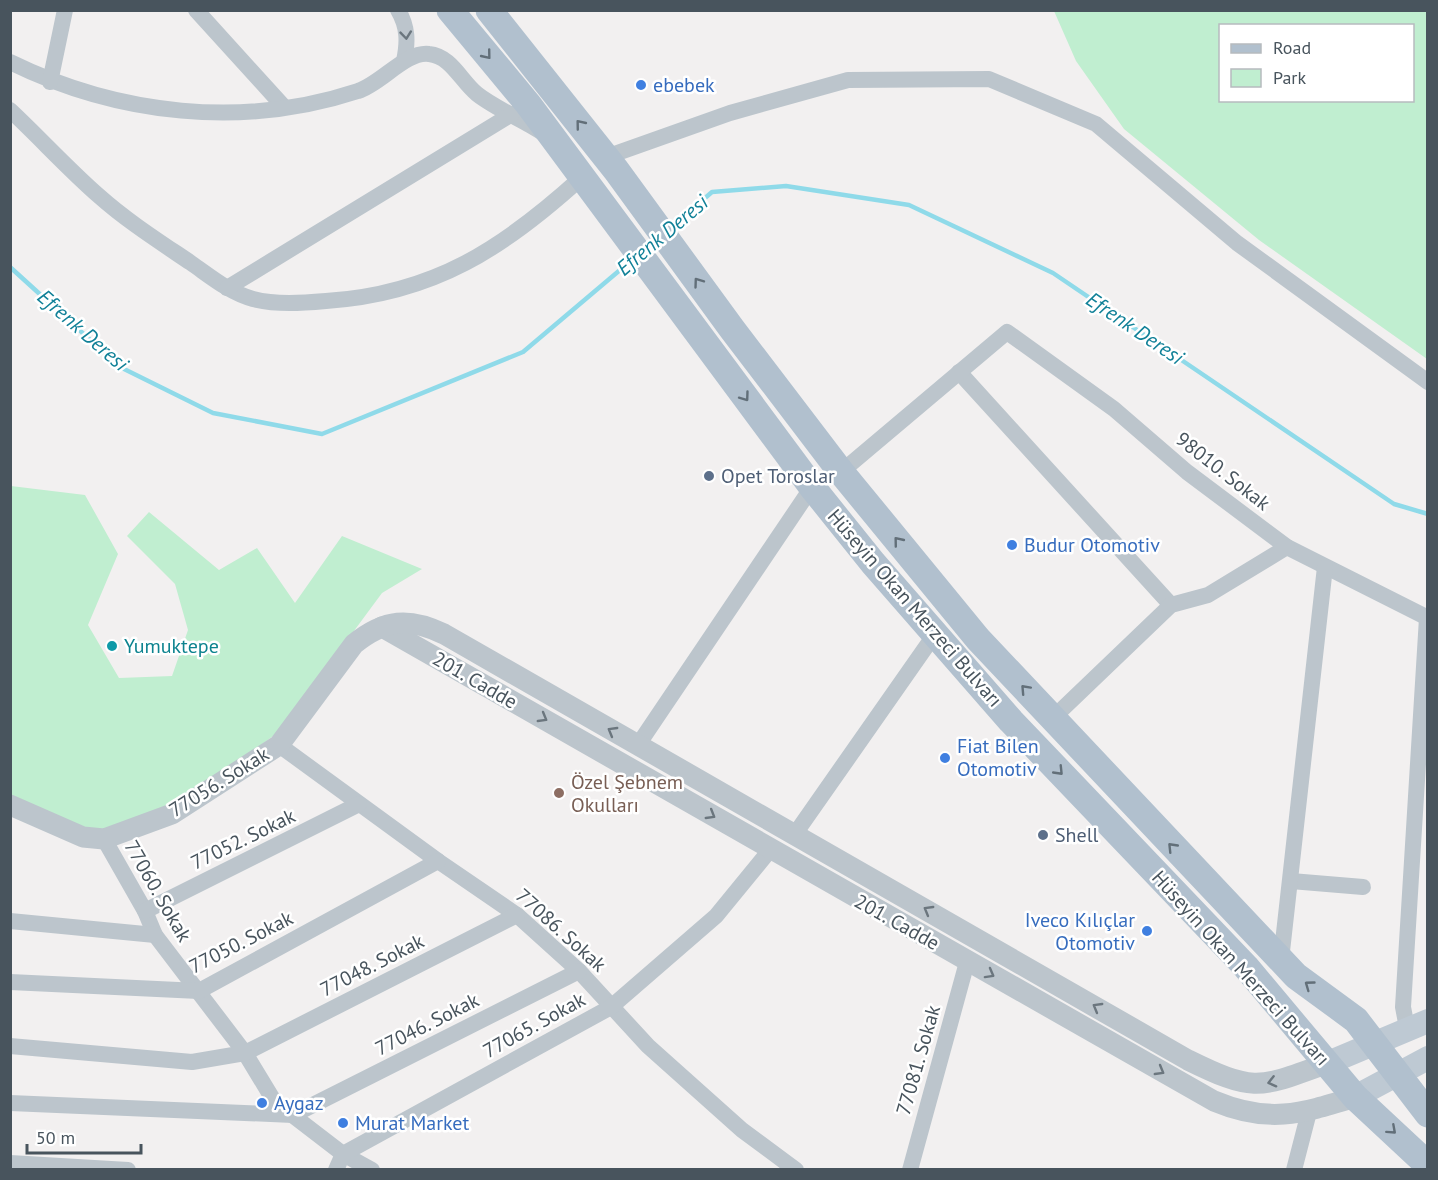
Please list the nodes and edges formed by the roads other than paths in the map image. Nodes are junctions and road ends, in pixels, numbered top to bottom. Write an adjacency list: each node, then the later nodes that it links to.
1 (65, 10): 8 (street)
2 (196, 10): 9 (street)
3 (398, 10): 6 (street, one-way to 6)
4 (450, 10): 12 (main road, Hüseyin Okan Merzeci Bulvarı, one-way to 12)
5 (489, 10): 13 (main road, Hüseyin Okan Merzeci Bulvarı, one-way to 5)
6 (404, 61): 9 (street); 11 (street)
7 (10, 62): 8 (street)
8 (50, 82): 9 (street)
9 (284, 107)
10 (10, 110): 15 (street)
11 (512, 114): 12 (street); 15 (street)
12 (554, 140): 14 (main road, Hüseyin Okan Merzeci Bulvarı)
13 (611, 164): 17 (street); 18 (main road, Hüseyin Okan Merzeci Bulvarı, one-way to 13)
14 (587, 185): 15 (street); 19 (main road, Hüseyin Okan Merzeci Bulvarı, one-way to 19)
15 (227, 288)
16 (959, 372): 18 (street); 20 (street, 98010. Sokak); 22 (street)
17 (1428, 382)
18 (841, 472): 26 (main road, Hüseyin Okan Merzeci Bulvarı, one-way to 18)
19 (812, 487): 25 (main road, Hüseyin Okan Merzeci Bulvarı); 28 (street)
20 (1287, 547): 21 (street, 98010. Sokak); 22 (street)
21 (1325, 567): 23 (street, 98010. Sokak); 35 (street)
22 (1171, 605): 26 (street)
23 (1427, 618): 47 (street)
24 (382, 627): 27 (street, 77056. Sokak); 28 (street, 201. Cadde, one-way to 24); 33 (street, 201. Cadde, one-way to 33)
25 (935, 634): 31 (street); 52 (main road, Hüseyin Okan Merzeci Bulvarı, one-way to 52)
26 (1053, 718): 41 (main road, Hüseyin Okan Merzeci Bulvarı, one-way to 26)
27 (279, 745): 29 (street, 77086. Sokak); 32 (street, 77056. Sokak)
28 (638, 745): 31 (street, 201. Cadde)
29 (359, 804): 34 (street, 77086. Sokak); 37 (street, 77052. Sokak)
30 (10, 805): 32 (street)
31 (795, 834): 52 (street, 201. Cadde, one-way to 31)
32 (104, 839): 37 (street, 77060. Sokak)
33 (770, 850): 42 (street, 201. Cadde); 46 (street, 77065. Sokak)
34 (438, 861): 38 (street, 77086. Sokak); 45 (street, 77050. Sokak)
35 (1291, 881): 36 (street); 41 (street)
36 (1363, 887)
37 (145, 911): 40 (street, 77060. Sokak)
38 (517, 915): 43 (street, 77086. Sokak); 50 (street, 77048. Sokak)
39 (10, 921): 40 (street)
40 (155, 935): 45 (street, 77060. Sokak)
41 (1281, 960): 48 (main road, Hüseyin Okan Merzeci Bulvarı, one-way to 41)
42 (968, 962): 56 (street, 201. Cadde, one-way to 56); 66 (street, 77081. Sokak)
43 (579, 971): 46 (street, 77086. Sokak); 58 (street, 77046. Sokak)
44 (10, 982): 45 (street, 77050. Sokak)
45 (199, 991): 50 (street, 77060. Sokak)
46 (611, 1007): 59 (street, 77065. Sokak); 65 (street, 77086. Sokak)
47 (1417, 1025): 48 (main road, 201. Cadde)
48 (1374, 1043): 52 (main road, 201. Cadde); 53 (main road, Hüseyin Okan Merzeci Bulvarı)
49 (10, 1046): 50 (street, 77048. Sokak)
50 (245, 1053): 58 (street, 77060. Sokak)
51 (1428, 1058): 53 (main road, 201. Cadde)
52 (1328, 1064): 54 (main road, Hüseyin Okan Merzeci Bulvarı)
53 (1397, 1074): 54 (main road, 201. Cadde); 57 (main road, Hüseyin Okan Merzeci Bulvarı)
54 (1355, 1097): 56 (street, 201. Cadde); 61 (main road, Hüseyin Okan Merzeci Bulvarı, one-way to 61)
55 (10, 1103): 58 (street)
56 (1308, 1112): 67 (street)
57 (1428, 1114)
58 (293, 1115): 59 (street, 77060. Sokak)
59 (344, 1154): 63 (street); 64 (street, 77060. Sokak)
60 (10, 1163): 62 (street)
61 (1428, 1165)
62 (128, 1170)
63 (336, 1170)
64 (372, 1170)
65 (796, 1170)
66 (910, 1170)
67 (1294, 1170)

